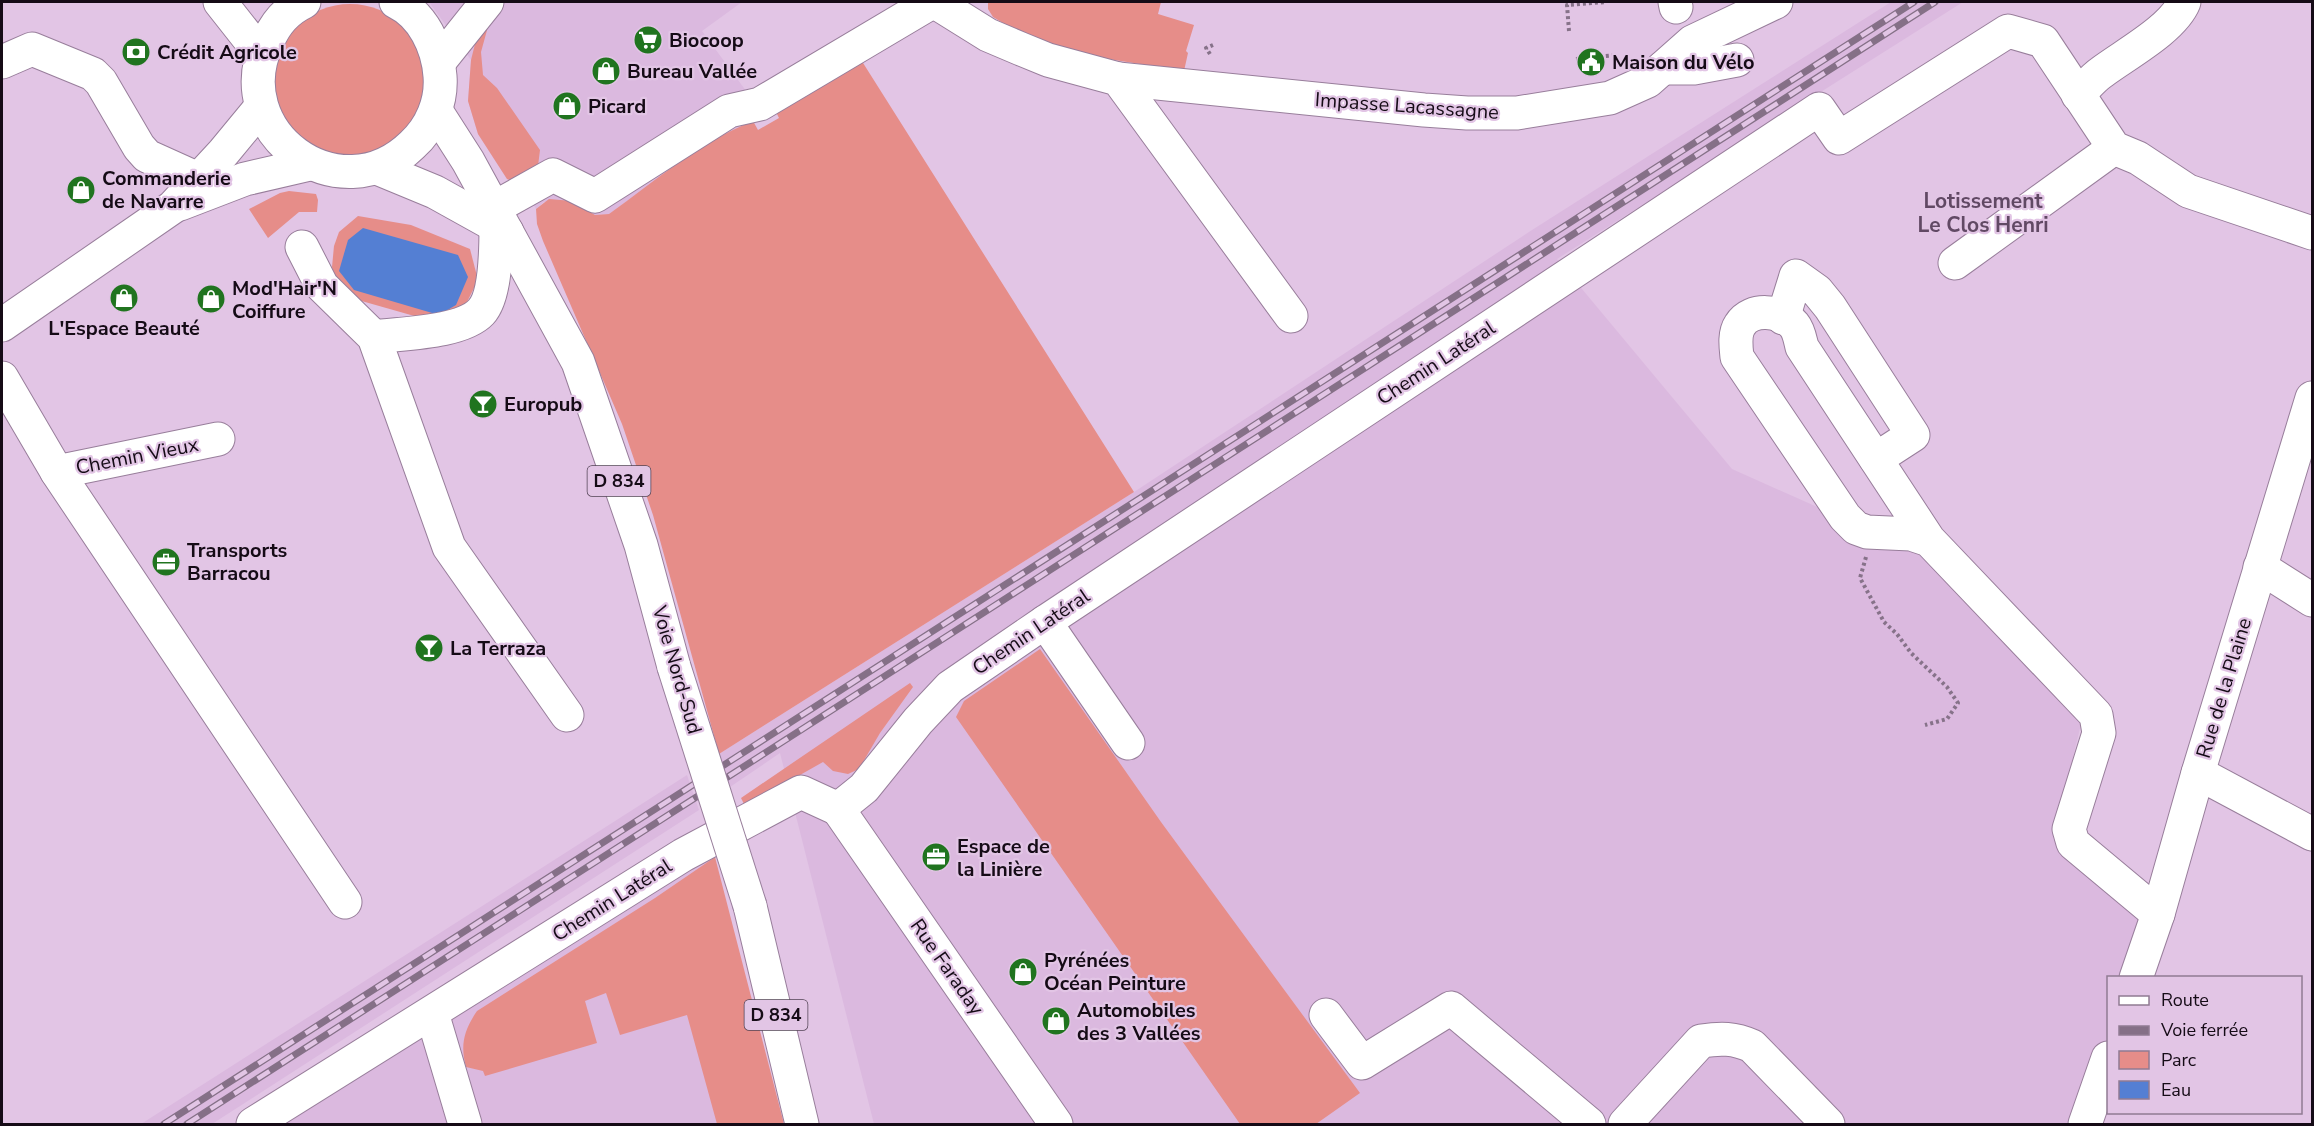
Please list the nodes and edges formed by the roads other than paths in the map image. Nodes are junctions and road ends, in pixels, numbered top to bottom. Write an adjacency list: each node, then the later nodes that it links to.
1 (220, 2): 8 (street)
2 (304, 2): 8 (street)
3 (401, 2): 11 (street)
4 (487, 2): 11 (street)
5 (1776, 2): 12 (street, Impasse Lacassagne)
6 (2184, 2): 14 (street)
7 (941, 3): 13 (street, Impasse Lacassagne); 22 (street)
8 (261, 54): 15 (street)
9 (1737, 60): 12 (street)
10 (2, 62): 20 (street)
11 (439, 63): 16 (street)
12 (1663, 68): 13 (street, Impasse Lacassagne)
13 (1118, 79): 26 (street)
14 (2078, 95): 17 (street); 38 (street, Chemin Latéral)
15 (261, 107): 18 (street); 20 (street)
16 (435, 111): 19 (street); 22 (street, Voie Nord-Sud / D 834)
17 (2114, 148): 23 (street); 25 (street)
18 (310, 164): 19 (street); 21 (street)
19 (377, 168): 22 (street)
20 (198, 179): 21 (street)
21 (173, 207): 28 (street)
22 (499, 222): 29 (street); 52 (street, Voie Nord-Sud / D 834, bridge)
23 (2313, 233)
24 (302, 247): 29 (street)
25 (1955, 263)
26 (1292, 316)
27 (1783, 318): 33 (street); 33 (street); 35 (street)
28 (2, 325)
29 (374, 337): 39 (street)
30 (2, 378): 34 (street, Chemin Vieux)
31 (2313, 398): 36 (street, Rue de la Plaine)
32 (218, 440): 34 (street, Chemin Vieux)
33 (1876, 459): 35 (street)
34 (57, 472): 44 (street)
35 (1929, 540): 45 (street)
36 (2260, 567): 37 (street); 41 (street, Rue de la Plaine)
37 (2313, 600)
38 (1044, 622): 40 (street); 42 (street, Chemin Latéral)
39 (567, 715)
40 (1128, 743)
41 (2198, 773): 43 (street); 45 (street, Rue de la Plaine)
42 (838, 808): 47 (street, Chemin Latéral); 53 (street, Rue Faraday)
43 (2313, 834)
44 (345, 902)
45 (2158, 914): 46 (street, Rue de la Plaine)
46 (2137, 976)
47 (432, 1013): 50 (street, Chemin Latéral); 51 (street)
48 (1326, 1015): 54 (street)
49 (2107, 1064): 57 (street)
50 (253, 1125)
51 (465, 1125)
52 (802, 1125)
53 (1056, 1125)
54 (1589, 1125)
55 (1625, 1125): 56 (street)
56 (1828, 1125)
57 (2085, 1125)

